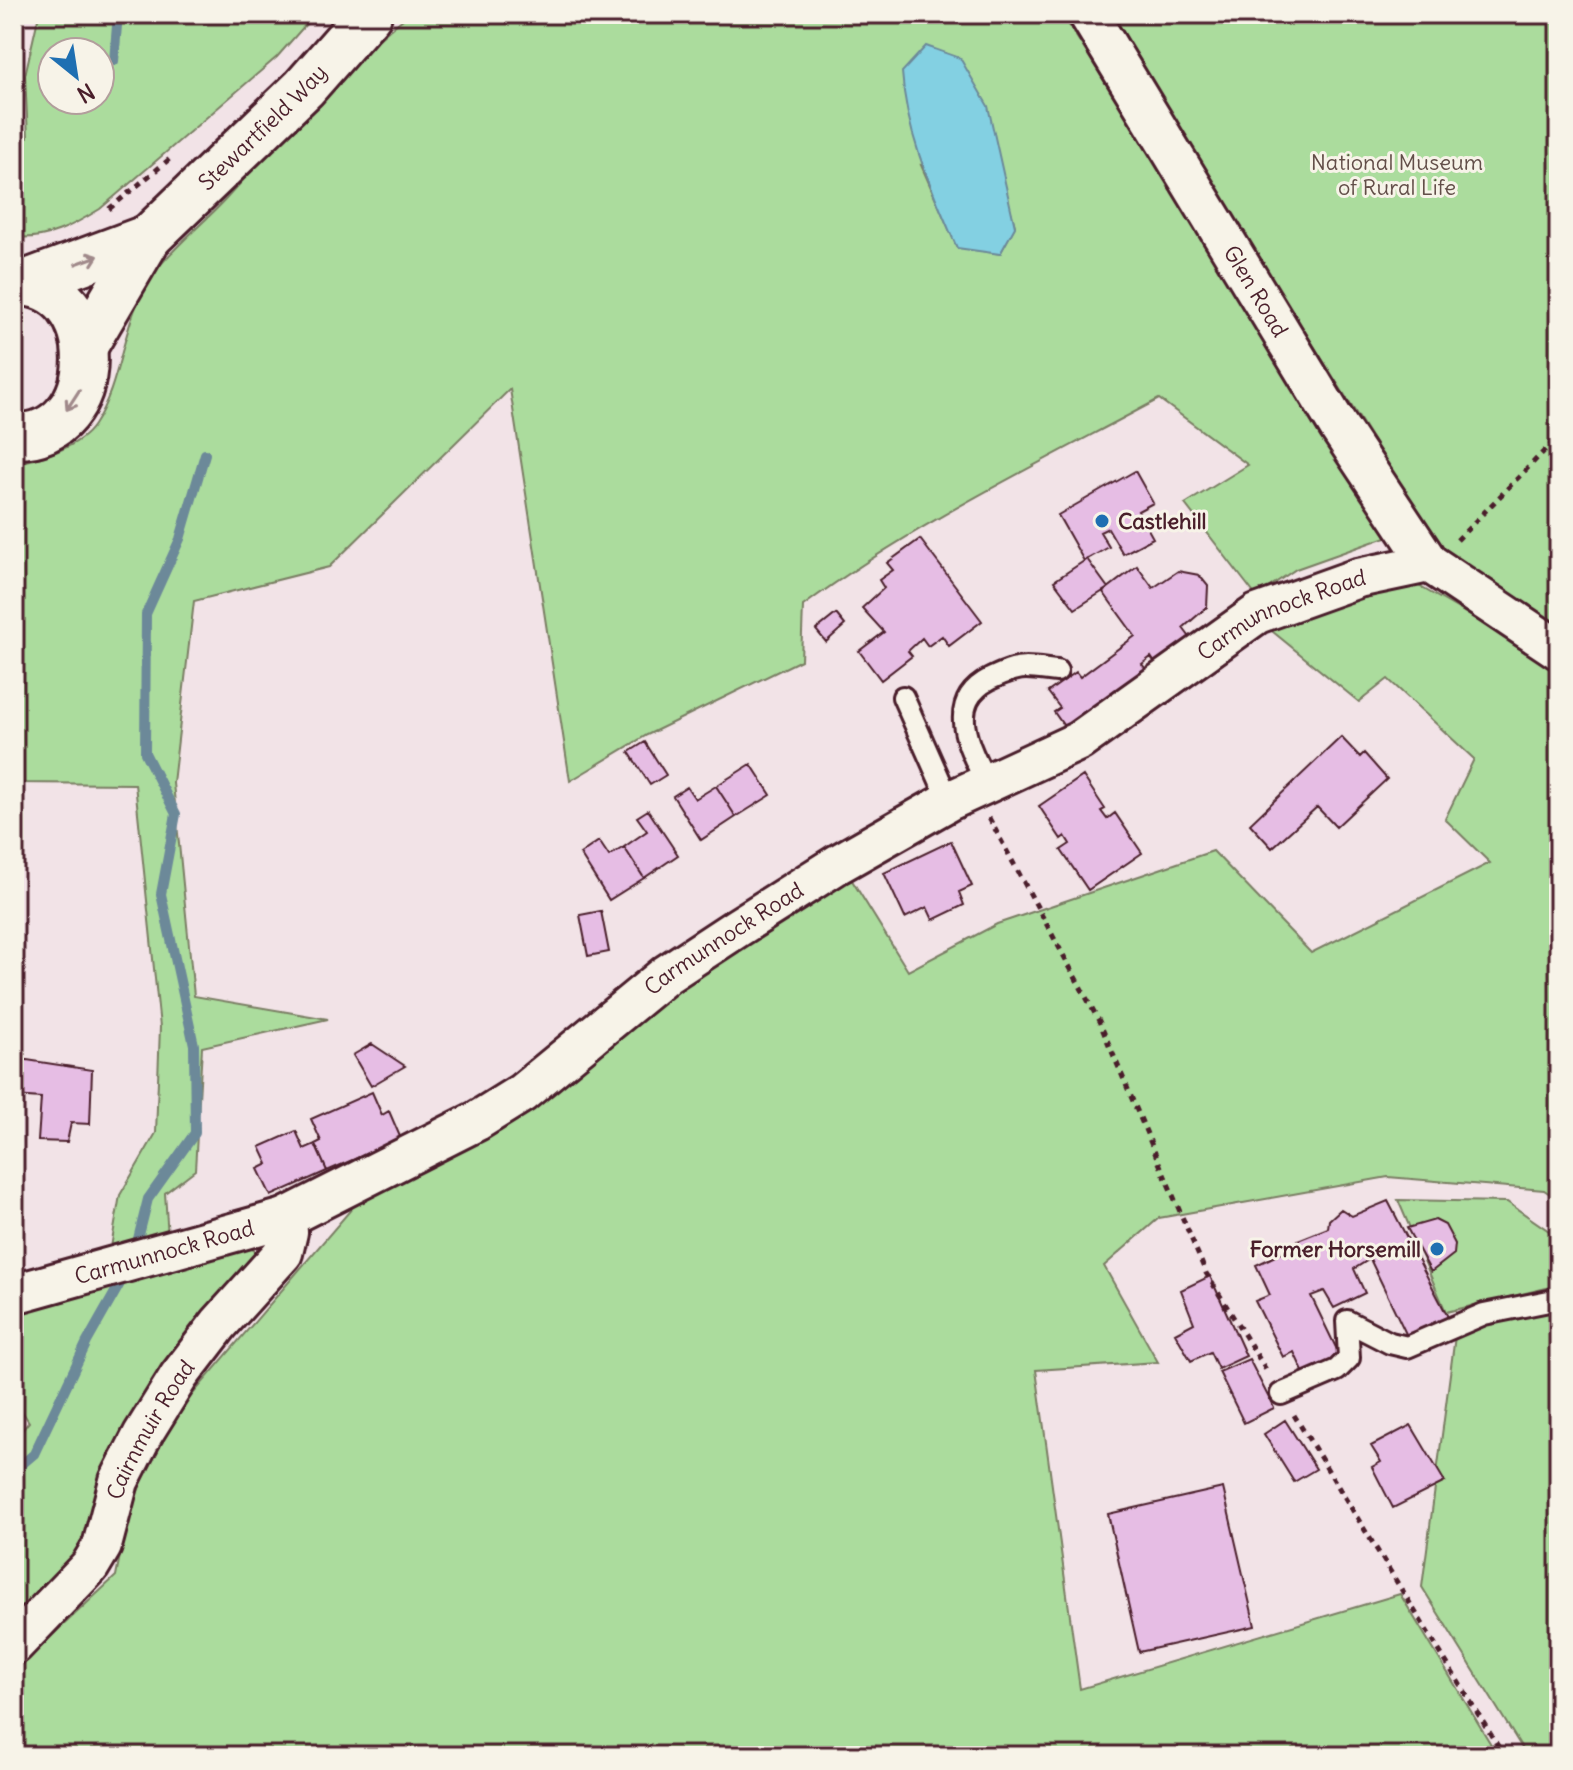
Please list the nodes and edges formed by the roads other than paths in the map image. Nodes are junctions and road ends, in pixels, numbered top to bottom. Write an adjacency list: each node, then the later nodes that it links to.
1 (369, 14): 3 (street, Stewartfield Way)
2 (1088, 14): 7 (street, Glen Road)
3 (149, 237): 4 (street, Stewartfield Way, one-way to 3); 5 (street, Stewartfield Way)
4 (20, 283): 5 (street)
5 (86, 344): 6 (street, one-way to 6)
6 (14, 436)
7 (1429, 563): 8 (street); 11 (street, Carmunnock Road)
8 (1559, 650)
9 (1057, 671): 11 (lane)
10 (903, 697): 11 (lane)
11 (969, 791): 12 (street, Carmunnock Road)
12 (285, 1218): 13 (street, Carmunnock Road); 16 (street, Cairnmuir Road)
13 (14, 1294)
14 (1559, 1299): 15 (lane)
15 (1281, 1394)
16 (14, 1645)

